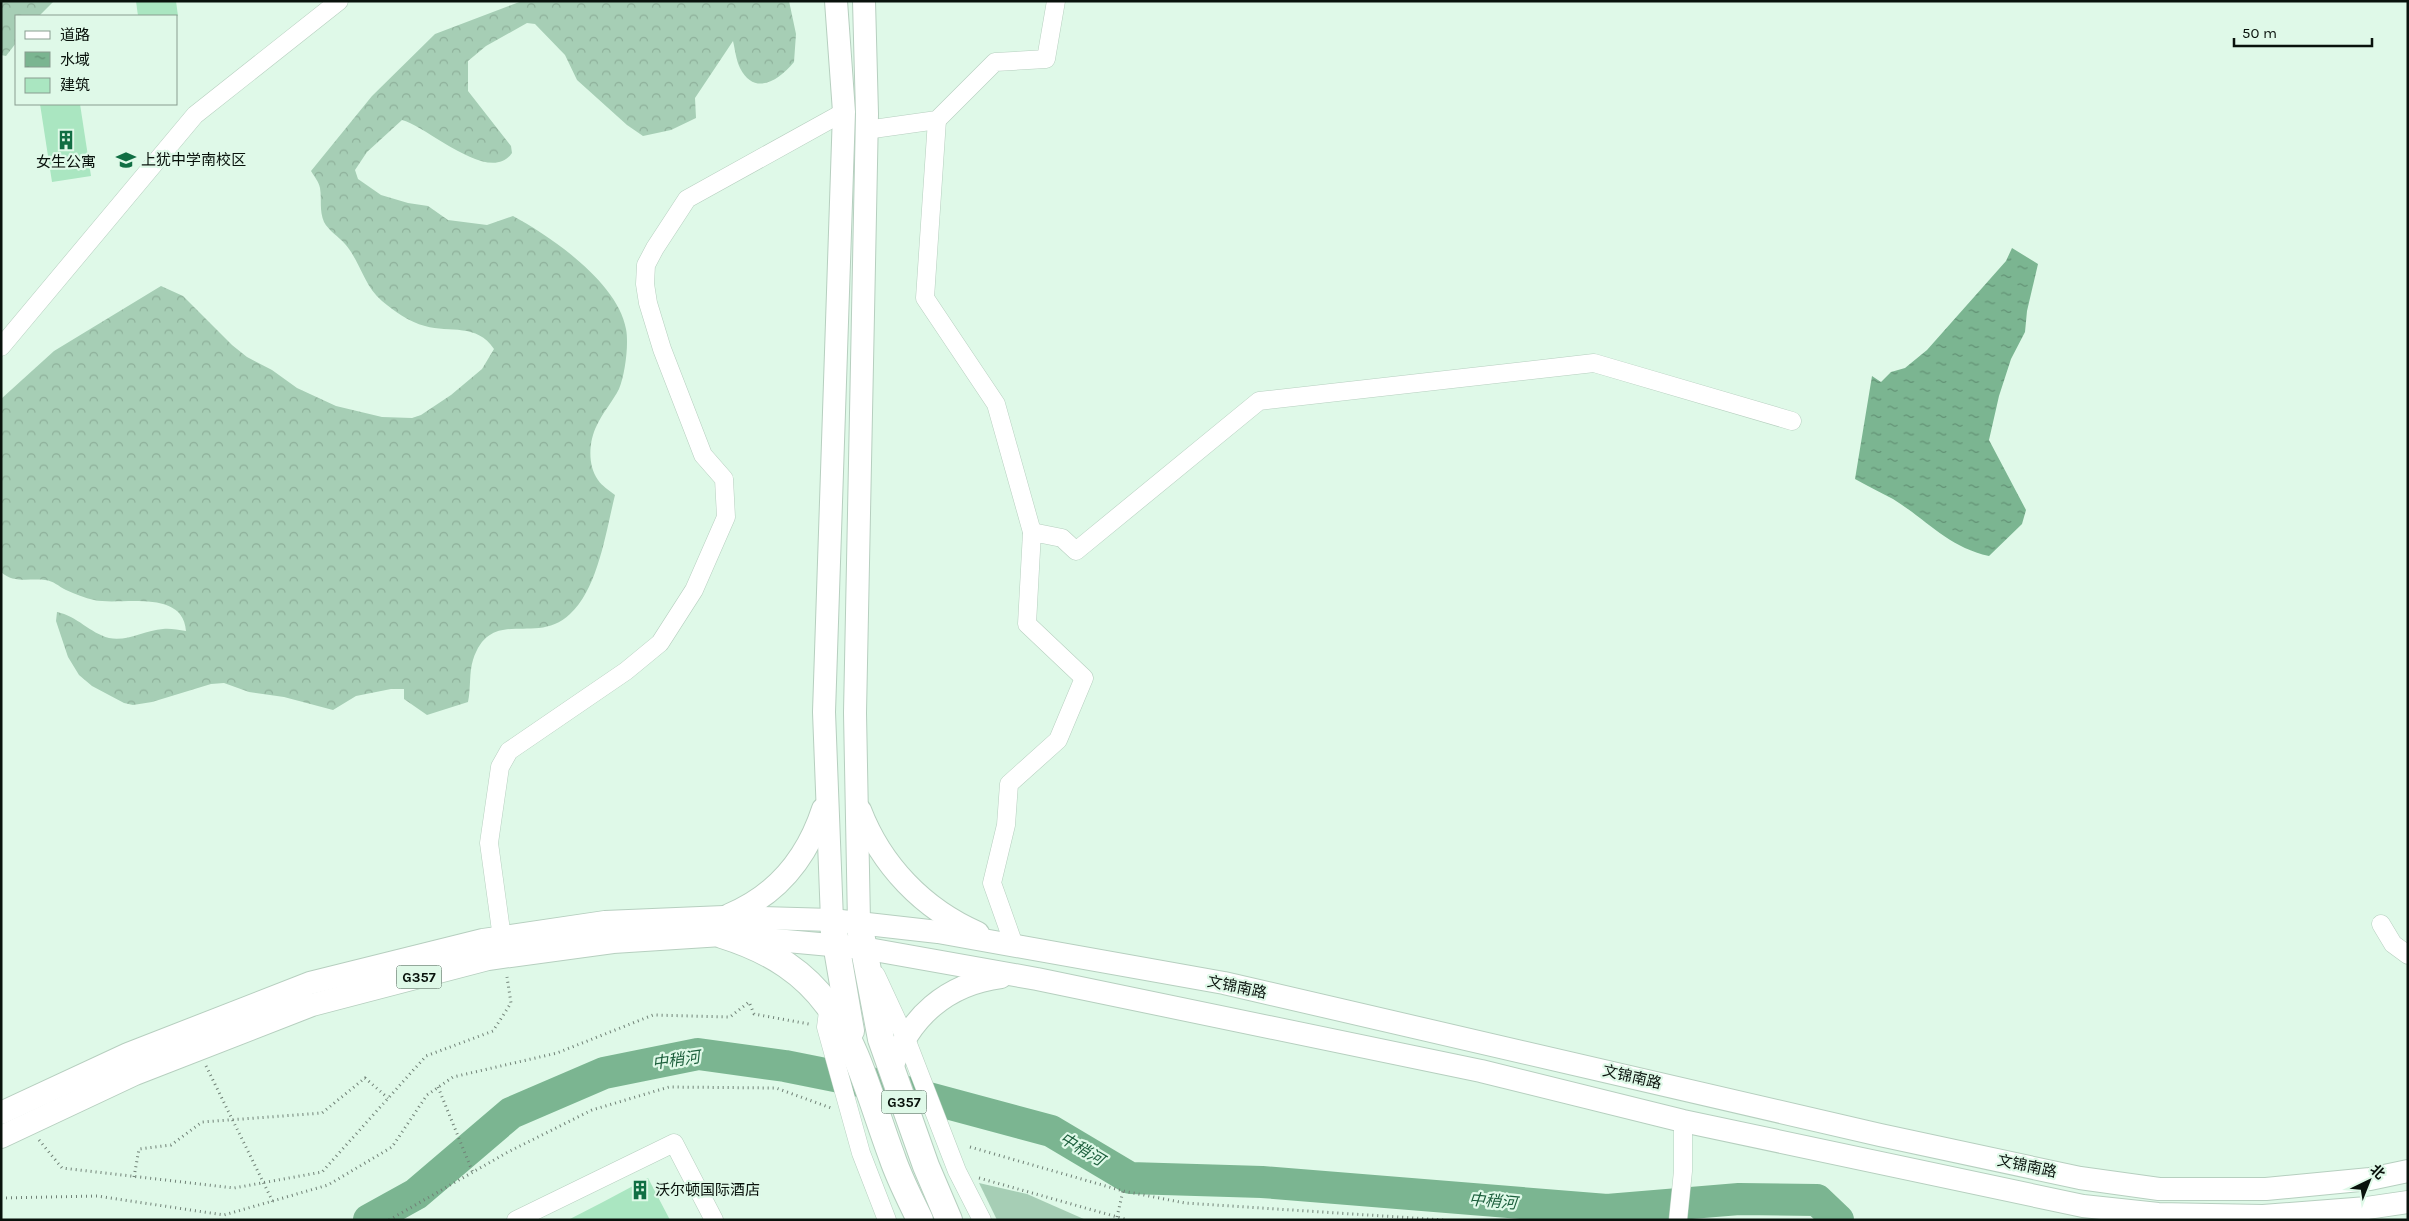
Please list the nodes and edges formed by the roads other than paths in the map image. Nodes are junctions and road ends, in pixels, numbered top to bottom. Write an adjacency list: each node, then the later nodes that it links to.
1 (339, 1): 8 (street)
2 (836, 1): 5 (main road)
3 (864, 1): 7 (main road)
4 (1056, 1): 6 (street)
5 (844, 112): 11 (main road); 18 (street)
6 (937, 120): 7 (street); 10 (street)
7 (866, 130): 12 (main road)
8 (1, 347)
9 (1792, 421): 10 (street)
10 (1032, 532): 17 (street)
11 (827, 788): 14 (main road); 15 (main road)
12 (856, 801): 16 (main road); 17 (main road)
13 (2380, 924): 19 (street)
14 (723, 926): 15 (main road, G357); 18 (main road, G357); 21 (highway)
15 (834, 932): 16 (main road, G357); 21 (street); 23 (highway, G357)
16 (861, 935): 17 (main road, 文锦南路); 20 (main road, 文锦南路); 22 (highway, G357)
17 (1014, 945): 27 (main road, 文锦南路)
18 (503, 947): 24 (main road, G357); 26 (main road, G357)
19 (2408, 955)
20 (1037, 979): 22 (main road); 25 (main road, 文锦南路)
21 (827, 1016): 23 (highway); 31 (street)
22 (898, 1040): 33 (highway, G357); 34 (street)
23 (853, 1047): 32 (highway, G357)
24 (1, 1113)
25 (1683, 1121): 28 (main road, 文锦南路); 35 (street)
26 (1, 1137)
27 (2408, 1171)
28 (2408, 1202)
29 (516, 1220): 30 (street)
30 (714, 1220)
31 (887, 1220)
32 (920, 1220)
33 (949, 1220)
34 (982, 1220)
35 (1678, 1220)

